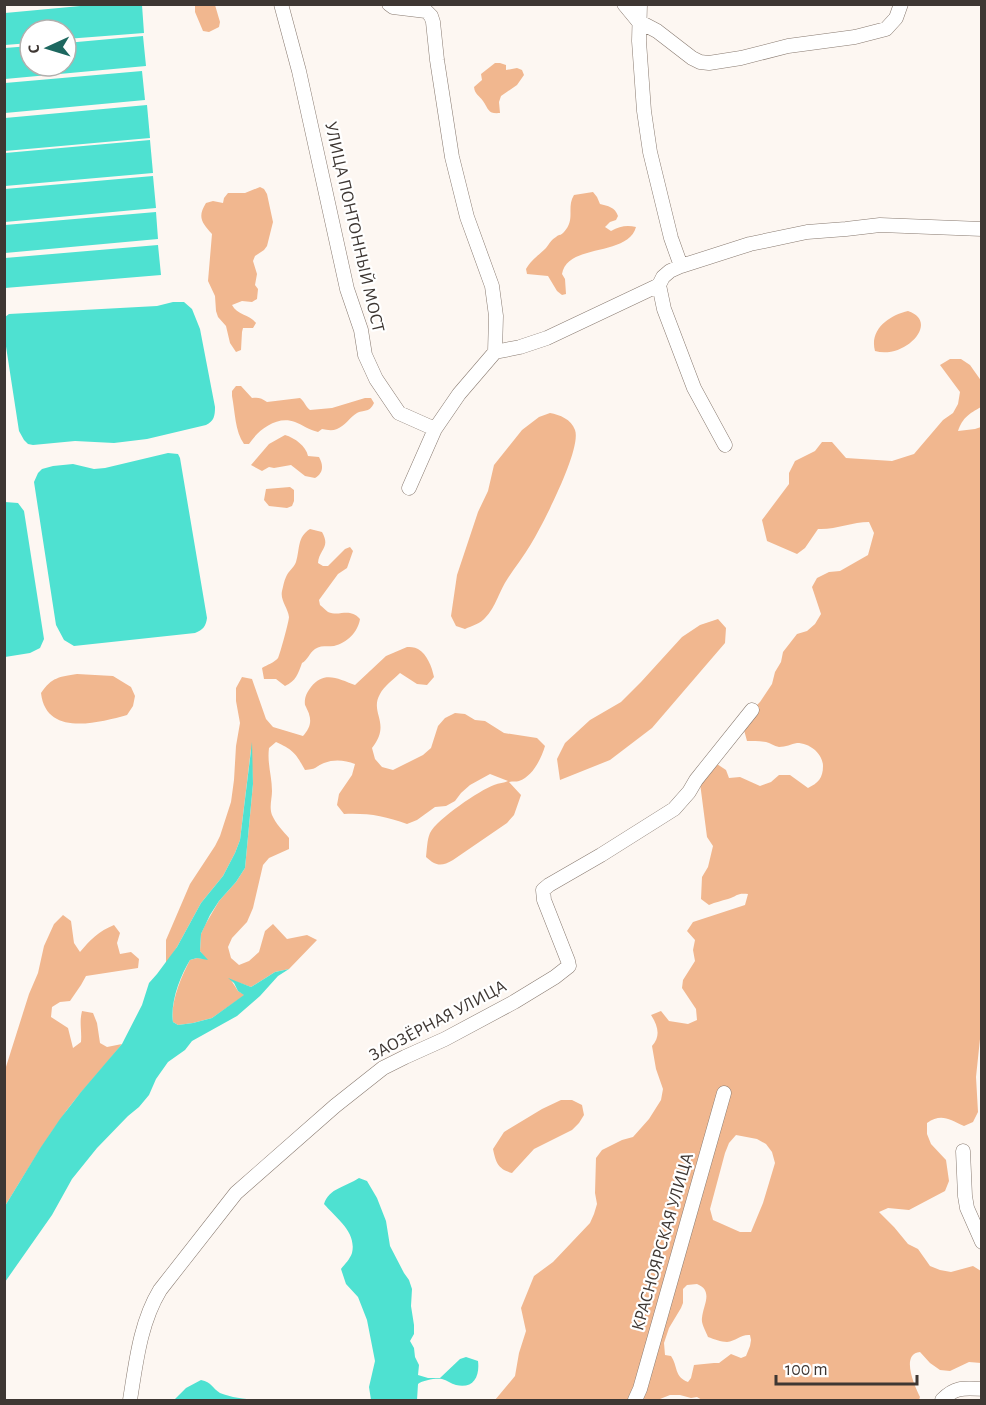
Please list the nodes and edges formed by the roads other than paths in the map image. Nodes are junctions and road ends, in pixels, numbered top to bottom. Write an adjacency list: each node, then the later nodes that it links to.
1 (281, 4): 11 (street, УЛИЦА ПОНТОННЫЙ МОСТ)
2 (389, 4): 10 (street)
3 (624, 4): 6 (street)
4 (640, 4): 6 (street)
5 (901, 4): 6 (street)
6 (638, 21): 8 (street)
7 (981, 229): 8 (street)
8 (681, 266): 9 (street)
9 (659, 285): 10 (street); 12 (street)
10 (495, 352): 11 (street)
11 (435, 429): 13 (street)
12 (726, 446)
13 (409, 488)
14 (752, 710): 19 (street, ЗАОЗЁРНАЯ УЛИЦА)
15 (724, 1093): 20 (street, КРАСНОЯРСКАЯ УЛИЦА)
16 (963, 1151): 17 (street)
17 (981, 1242)
18 (981, 1389): 21 (street)
19 (130, 1401)
20 (635, 1401)
21 (942, 1401)

